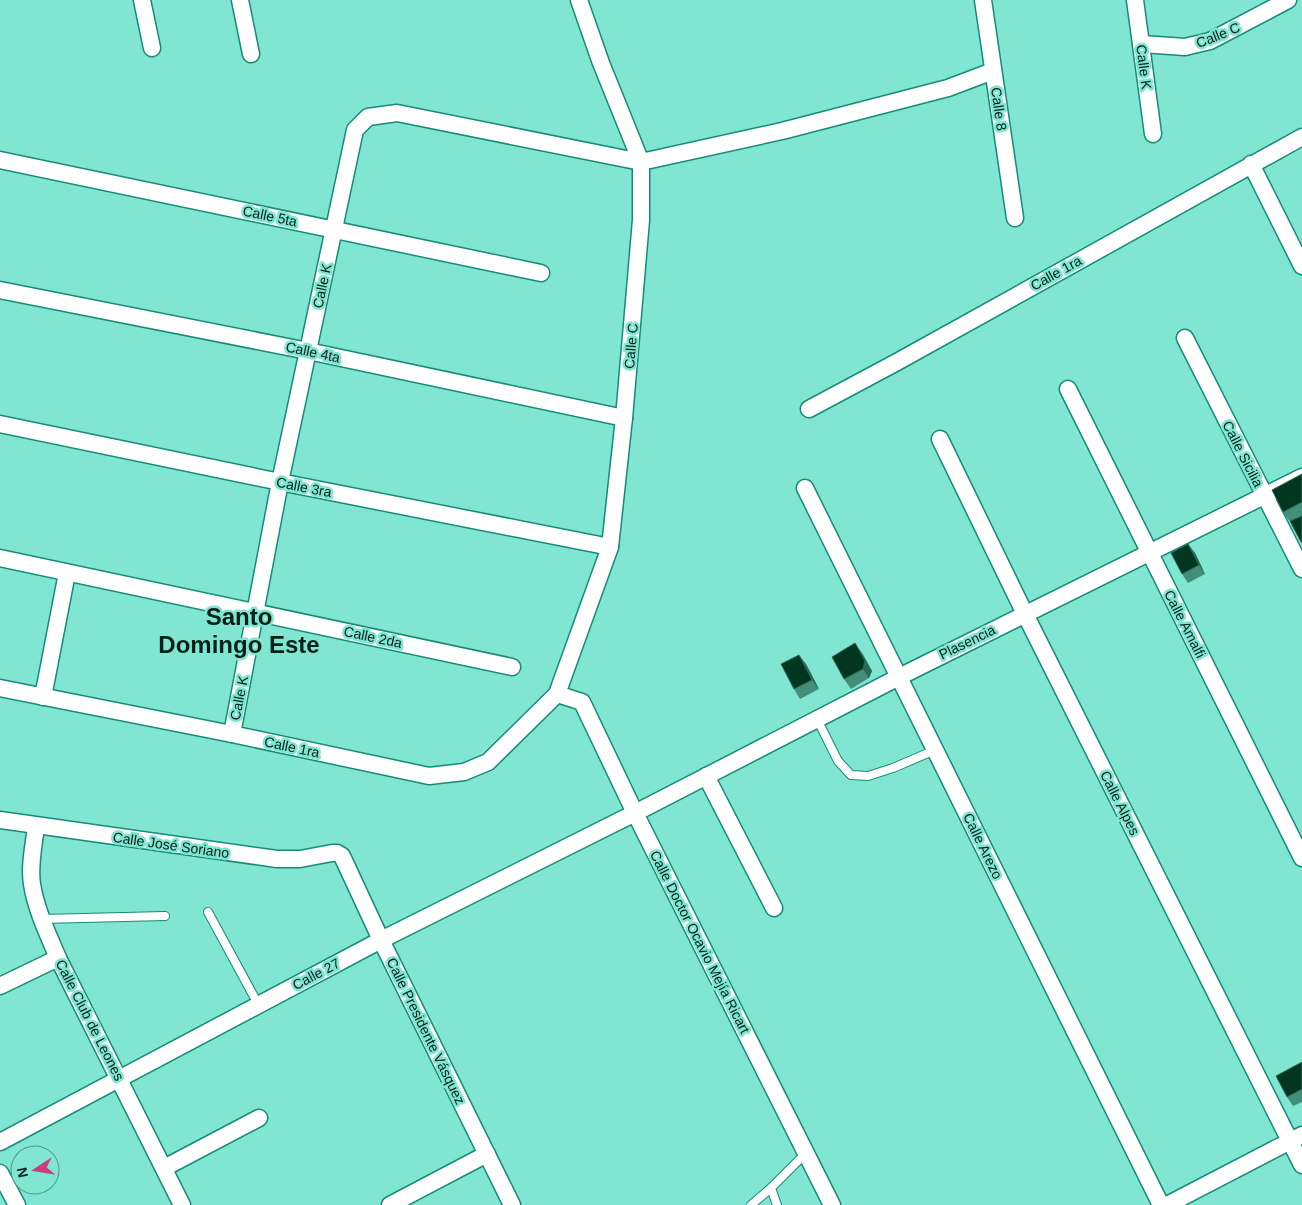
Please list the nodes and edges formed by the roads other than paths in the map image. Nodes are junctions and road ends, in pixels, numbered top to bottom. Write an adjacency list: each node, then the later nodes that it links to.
1 (142, 0): 8 (street)
2 (240, 0): 9 (street)
3 (579, 0): 14 (street, Calle C)
4 (983, 0): 10 (street, Calle 8)
5 (1134, 0): 7 (street, Calle K)
6 (1288, 0): 7 (street, Calle C)
7 (1142, 44): 11 (street, Calle K)
8 (152, 48)
9 (251, 54)
10 (993, 71): 14 (street); 16 (street, Calle 8)
11 (1153, 134)
12 (1302, 137): 15 (street, Calle 1ra)
13 (0, 160): 17 (street, Calle 5ta)
14 (641, 162): 17 (street, Calle K); 25 (street, Calle C)
15 (1250, 164): 18 (street); 24 (street, Calle 1ra)
16 (1015, 218)
17 (334, 229): 19 (street, Calle 5ta); 22 (street, Calle K)
18 (1302, 266)
19 (541, 273)
20 (0, 290): 22 (street, Calle 4ta)
21 (1184, 338): 31 (street, Calle Sicilia)
22 (308, 351): 25 (street, Calle 4ta); 29 (street, Calle K)
23 (1068, 389): 33 (street, Calle Amalfi)
24 (809, 409)
25 (624, 418): 32 (street, Calle C)
26 (0, 424): 29 (street, Calle 3ra)
27 (940, 439): 38 (street, Calle Alpes)
28 (1302, 477): 31 (street, Plasencia)
29 (280, 482): 32 (street, Calle 3ra); 37 (street, Calle K)
30 (805, 488): 40 (street, Calle Arezo)
31 (1264, 496): 33 (street, Plasencia); 35 (street, Calle Sicilia)
32 (610, 547): 42 (street, Calle C)
33 (1149, 552): 38 (street, Plasencia); 52 (street, Calle Amalfi)
34 (0, 558): 36 (street, Calle 2da)
35 (1302, 570)
36 (67, 573): 37 (street, Calle 2da); 43 (street)
37 (256, 612): 39 (street, Calle 2da); 45 (street, Calle K)
38 (1025, 614): 40 (street, Plasencia); 63 (street, Calle Alpes)
39 (512, 667)
40 (899, 676): 44 (street, Plasencia); 46 (street, Calle Arezo)
41 (0, 688): 43 (street, Calle 1ra)
42 (557, 694): 45 (street, Calle 1ra); 48 (street, Calle Doctor Ocavio Mejía Ricart)
43 (43, 697): 45 (street, Calle 1ra)
44 (817, 718): 46 (lane); 47 (street, Plasencia)
45 (232, 734)
46 (935, 750): 78 (street, Calle Arezo)
47 (706, 776): 48 (street, Plasencia); 53 (street)
48 (635, 812): 57 (street, Calle 27); 65 (street, Calle Doctor Ocavio Mejía Ricart)
49 (0, 820): 50 (street, Calle José Soriano)
50 (36, 826): 51 (street, Calle José Soriano); 56 (street, Calle Club de Leones)
51 (342, 856): 57 (street, Calle Presidente Vásquez)
52 (1302, 858)
53 (774, 908)
54 (208, 912): 60 (lane)
55 (165, 916): 56 (lane)
56 (41, 919): 58 (street, Calle Club de Leones)
57 (381, 940): 60 (street, Calle 27); 66 (street, Calle Presidente Vásquez)
58 (58, 958): 59 (street); 61 (street, Calle Club de Leones)
59 (0, 986)
60 (258, 1004): 61 (street, Calle 27)
61 (120, 1079): 64 (street, Calle 27); 68 (street, Calle Club de Leones)
62 (259, 1118): 68 (street)
63 (1296, 1138): 67 (street, Calle Alpes); 79 (street)
64 (0, 1142)
65 (806, 1153): 70 (lane); 77 (street, Calle Doctor Ocavio Mejía Ricart)
66 (487, 1154): 73 (street); 74 (street, Calle Presidente Vásquez)
67 (1302, 1165)
68 (164, 1168): 72 (street, Calle Club de Leones)
69 (0, 1173): 71 (street)
70 (771, 1188): 75 (lane); 76 (lane)
71 (17, 1205)
72 (182, 1205)
73 (390, 1205)
74 (512, 1205)
75 (751, 1205)
76 (777, 1205)
77 (832, 1205)
78 (1161, 1205)
79 (1167, 1205)

